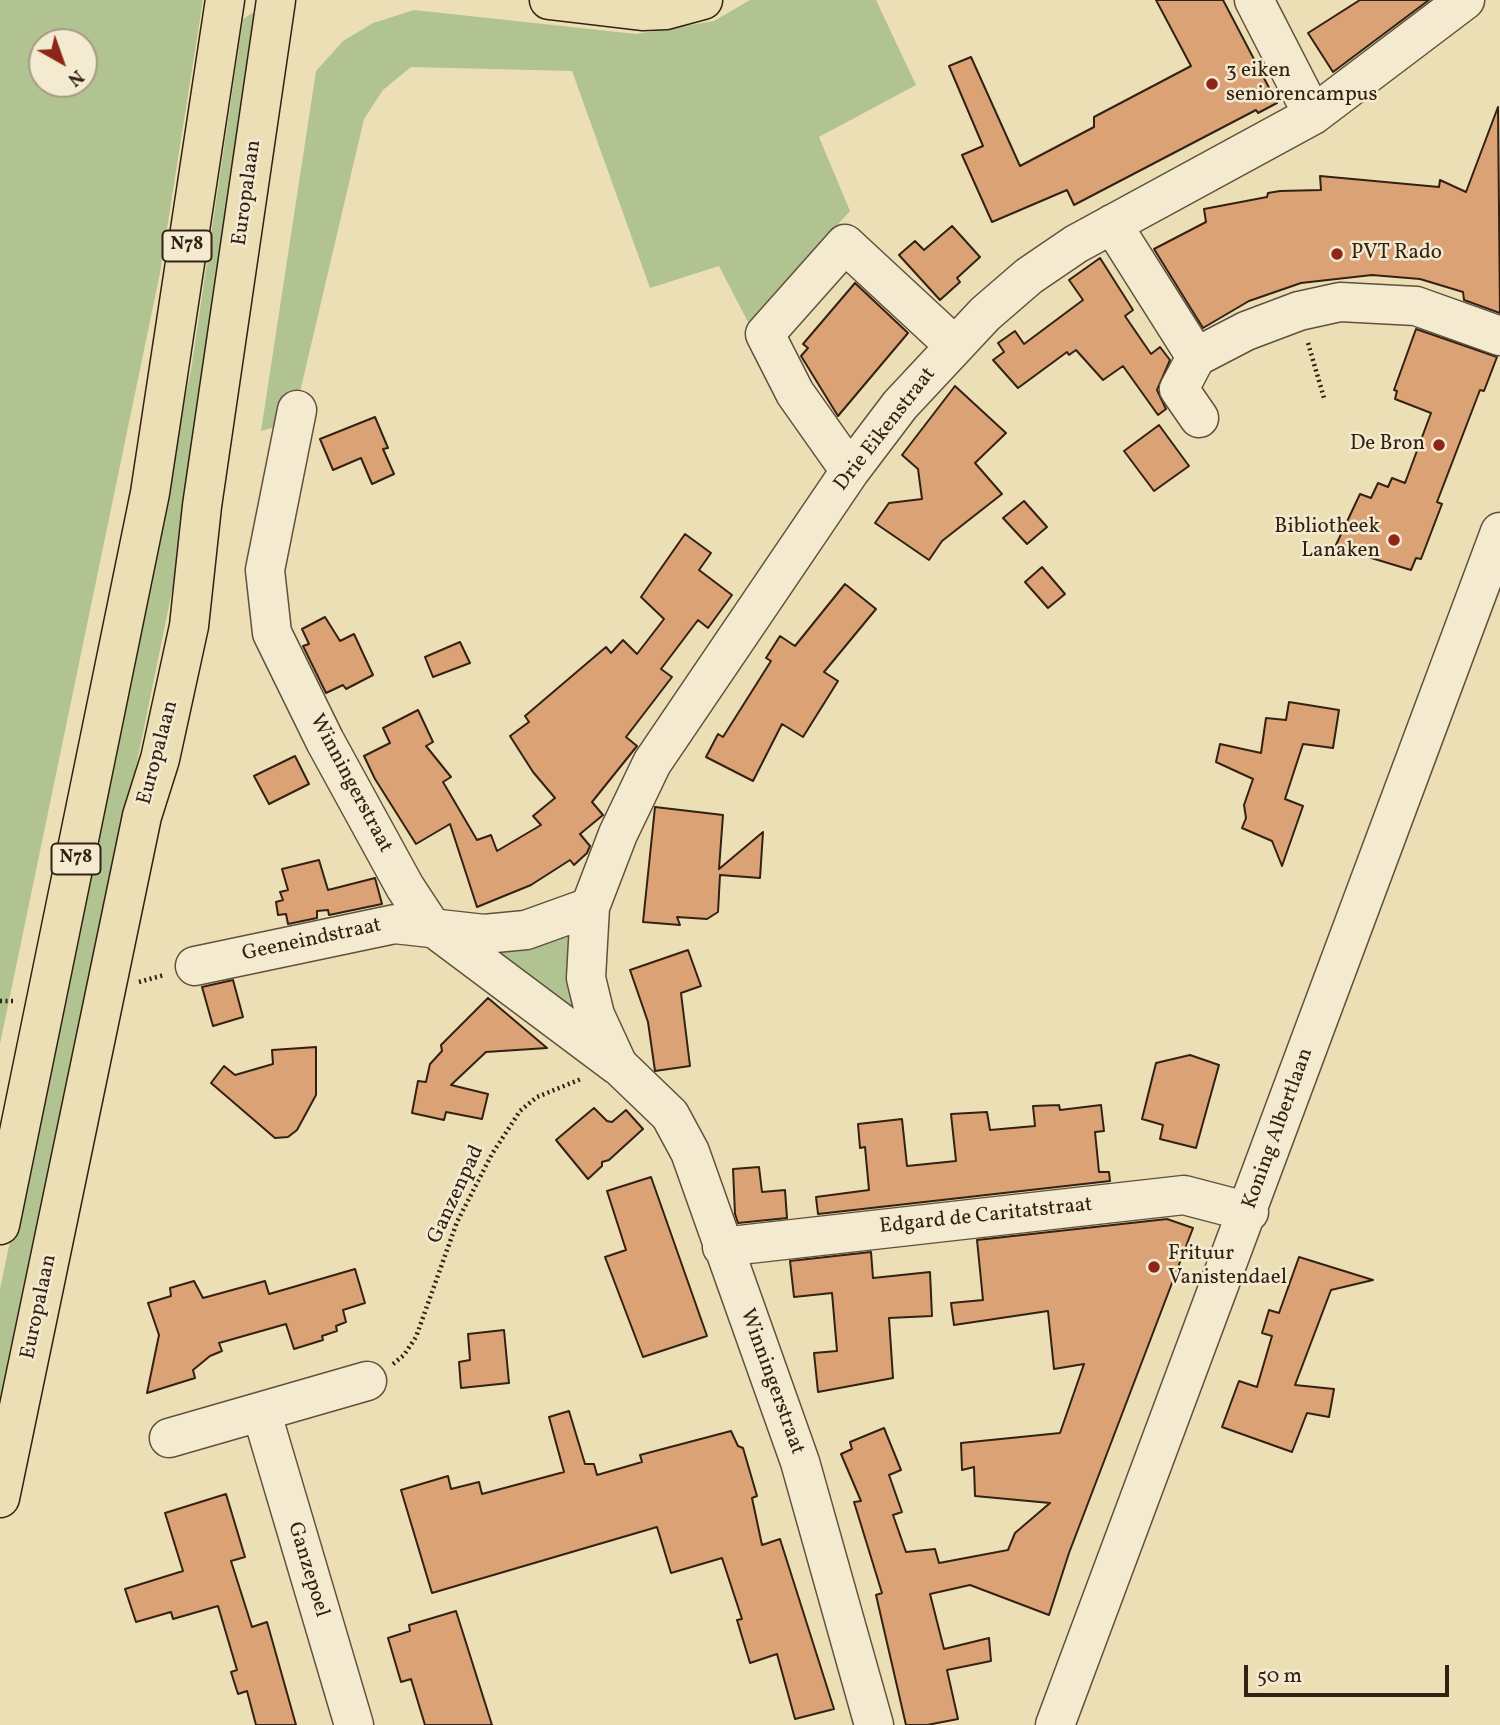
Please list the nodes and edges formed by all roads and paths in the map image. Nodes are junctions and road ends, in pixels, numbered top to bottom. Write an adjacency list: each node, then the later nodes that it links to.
1 (225, 0): 23 (main road, N78)
2 (276, 0): 28 (main road, Europalaan / N78)
3 (548, 0): 4 (main road)
4 (703, 0)
5 (1254, 0): 7 (street)
6 (1465, 0): 7 (street, Drie Eikenstraat)
7 (1313, 115): 8 (street, Drie Eikenstraat)
8 (1112, 224): 11 (street, Drie Eikenstraat); 12 (street)
9 (1299, 312): 10 (street); 12 (street); 13 (path)
10 (1500, 336)
11 (955, 346): 16 (street, Drie Eikenstraat); 16 (street)
12 (1196, 357): 15 (street)
13 (1324, 398)
14 (297, 410): 19 (street, Winningerstraat)
15 (1199, 418)
16 (850, 471): 18 (street, Drie Eikenstraat)
17 (1500, 532): 22 (street, Koning Albertlaan)
18 (590, 907): 19 (street); 21 (street, Winningerstraat)
19 (430, 925): 20 (street, Geeneindstraat); 21 (street, Winningerstraat)
20 (195, 966)
21 (618, 1065): 24 (street, Winningerstraat); 25 (path, Ganzenpad)
22 (1249, 1212): 24 (street, Edgard de Caritatstraat); 31 (street, Koning Albertlaan)
23 (0, 1225)
24 (722, 1247): 30 (street, Winningerstraat)
25 (367, 1381): 26 (street)
26 (262, 1414): 27 (street); 29 (street, Ganzepoel)
27 (169, 1438)
28 (0, 1498)
29 (354, 1725)
30 (874, 1725)
31 (1055, 1725)

